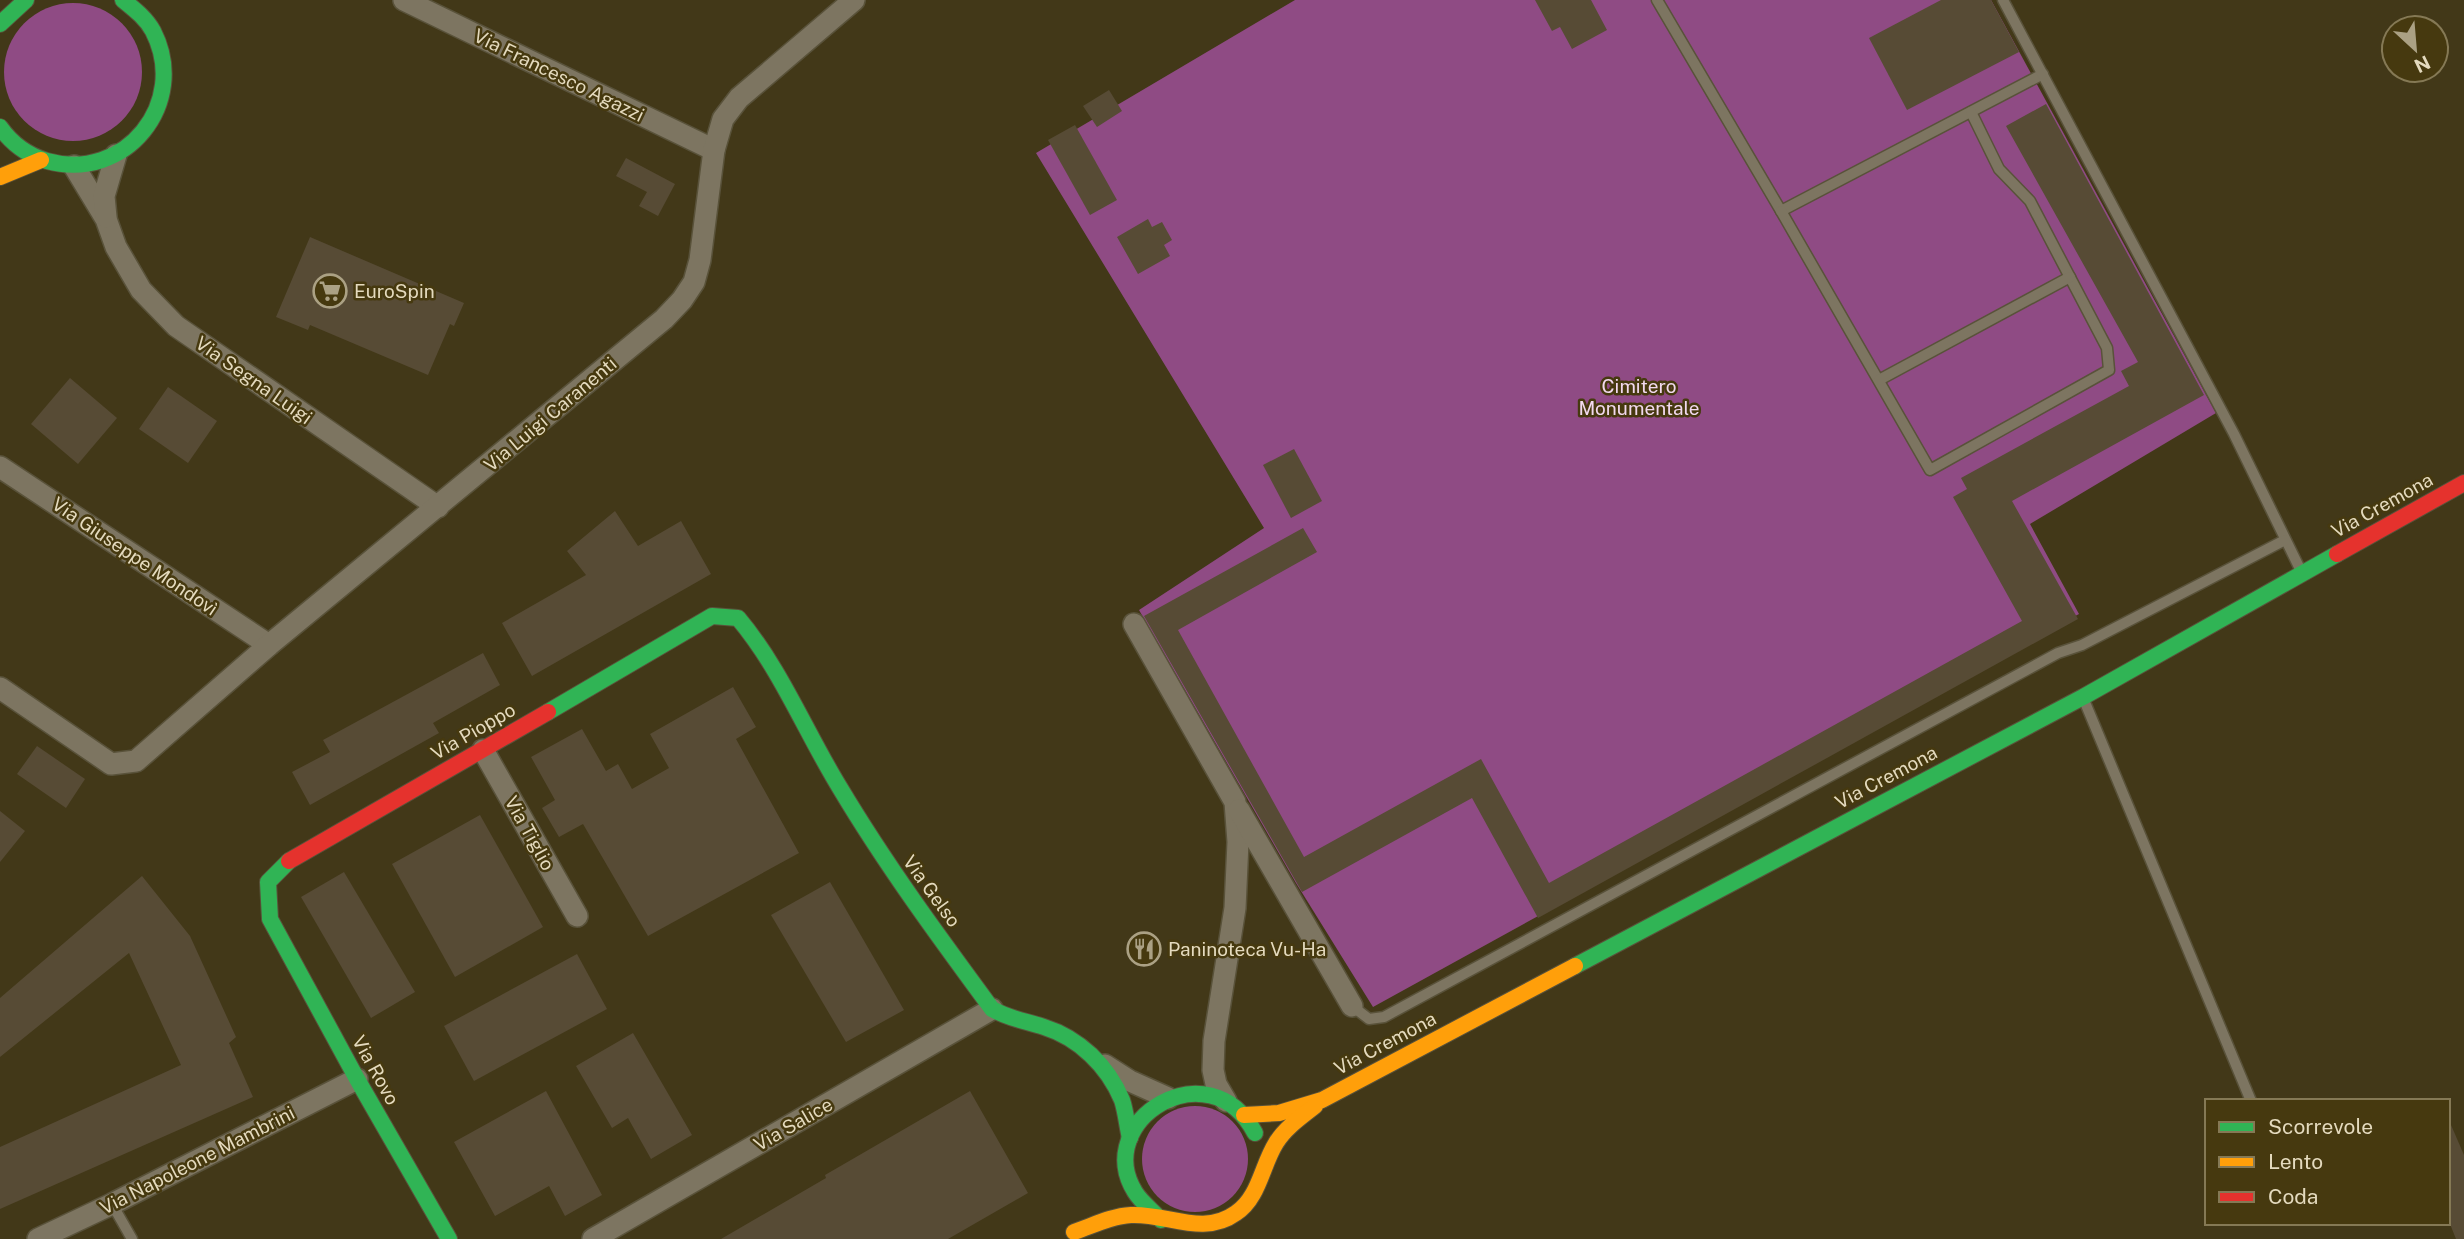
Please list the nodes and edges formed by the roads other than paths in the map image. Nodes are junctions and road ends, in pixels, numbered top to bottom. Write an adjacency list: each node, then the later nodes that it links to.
1 (123, 0): 9 (main road)
2 (149, 0): 9 (main road)
3 (404, 0): 13 (street, Via Francesco Agazzi)
4 (854, 0): 13 (street, Via Luigi Caranenti)
5 (1657, 0): 18 (lane)
6 (2003, 0): 10 (lane)
7 (14, 6): 8 (main road)
8 (0, 24)
9 (153, 31): 14 (main road)
10 (2043, 74): 11 (lane); 25 (lane)
11 (1971, 112): 18 (lane); 20 (lane)
12 (0, 127): 15 (main road)
13 (714, 150): 24 (street, Via Luigi Caranenti)
14 (116, 155): 16 (main road); 19 (street, Via Segna Luigi)
15 (41, 160): 16 (main road); 17 (main road)
16 (74, 166): 19 (street, Via Segna Luigi)
17 (0, 177)
18 (1781, 211): 21 (lane)
19 (106, 219): 24 (street, Via Segna Luigi)
20 (2070, 277): 21 (lane); 21 (lane)
21 (1879, 380)
22 (0, 467): 29 (street, Via Giuseppe Mondovì)
23 (2464, 483): 26 (main road, Via Cremona)
24 (438, 507): 29 (street, Via Luigi Caranenti)
25 (2285, 540): 26 (lane); 36 (lane)
26 (2302, 574): 31 (main road, Via Cremona)
27 (738, 618): 32 (main road, Via Pioppo); 37 (main road, Via Gelso)
28 (1134, 624): 33 (street)
29 (269, 645): 30 (street, Via Luigi Caranenti)
30 (0, 688)
31 (2083, 697): 42 (lane); 43 (main road, Via Cremona)
32 (483, 750): 34 (street, Via Tiglio); 35 (main road, Via Pioppo)
33 (1235, 802): 36 (street); 38 (street)
34 (577, 915)
35 (270, 919): 40 (main road, Via Rovo)
36 (1352, 1006)
37 (992, 1009): 39 (main road); 57 (street, Via Salice)
38 (1214, 1041): 41 (street); 44 (street)
39 (1099, 1060): 41 (street); 46 (main road)
40 (356, 1079): 51 (street, Via Napoleone Mambrini); 56 (main road, Via Rovo)
41 (1177, 1096): 44 (main road); 46 (main road)
42 (2250, 1099)
43 (1322, 1100): 45 (main road, Via Cremona); 48 (main road, Via Cremona)
44 (1226, 1101): 45 (main road)
45 (1244, 1115): 48 (main road)
46 (1130, 1138): 47 (main road)
47 (1126, 1170): 49 (main road); 52 (main road)
48 (1259, 1179): 52 (main road, Via Cremona)
49 (1119, 1186)
50 (1108, 1200): 53 (main road, Via Cremona)
51 (112, 1204): 54 (street, Via Napoleone Mambrini); 55 (lane)
52 (1161, 1220): 53 (main road, Via Cremona)
53 (1068, 1235)
54 (38, 1239)
55 (132, 1239)
56 (449, 1239)
57 (593, 1239)

